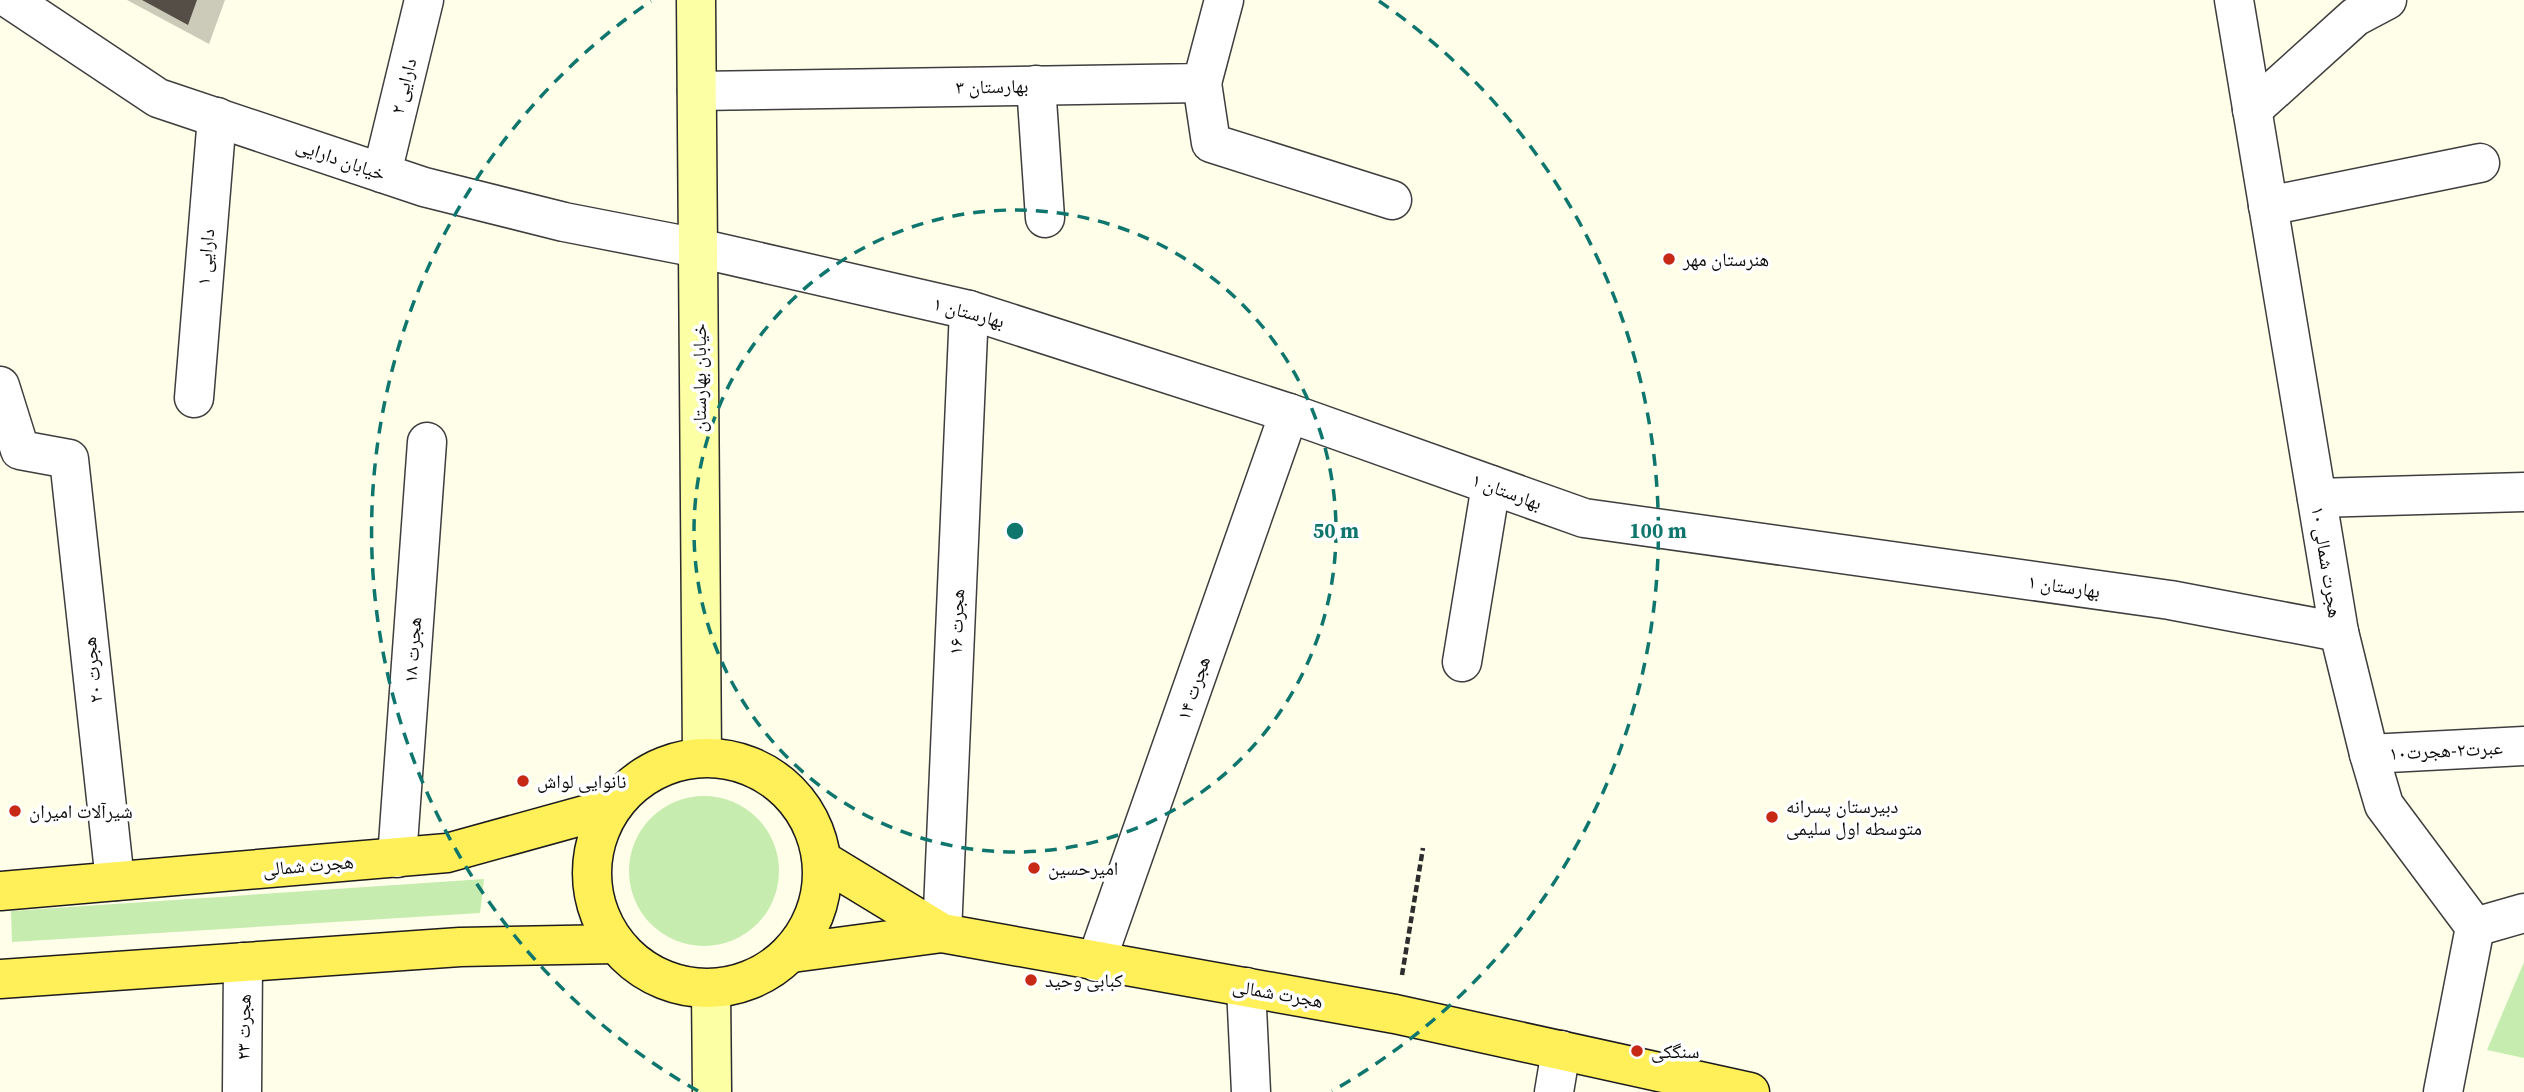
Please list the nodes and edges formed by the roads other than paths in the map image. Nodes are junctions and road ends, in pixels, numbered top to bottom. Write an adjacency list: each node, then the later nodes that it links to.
1 (11, 0): 11 (street, خیابان دارایی)
2 (424, 0): 13 (street, دارایی ۲)
3 (696, 0): 9 (main road, خیابان بهارستان)
4 (1224, 0): 7 (street)
5 (2234, 0): 10 (street, هجرت شمالی ۱۰)
6 (2387, 0): 10 (street)
7 (1202, 83): 8 (street, بهارستان ۳); 14 (street)
8 (1036, 85): 9 (street, بهارستان ۳); 16 (street)
9 (697, 91): 17 (main road, خیابان بهارستان)
10 (2252, 110): 15 (street, هجرت شمالی ۱۰)
11 (217, 117): 13 (street, خیابان دارایی); 20 (street, دارایی ۱)
12 (2480, 163): 15 (street)
13 (382, 173): 17 (street, خیابان دارایی)
14 (1392, 200)
15 (2268, 206): 25 (street, هجرت شمالی ۱۰)
16 (1045, 218)
17 (698, 248): 18 (street, بهارستان ۱); 30 (main road, خیابان بهارستان)
18 (969, 310): 21 (street, بهارستان ۱); 38 (street, هجرت ۱۶)
19 (0, 386): 34 (street, هجرت ۲۰)
20 (194, 398)
21 (1290, 413): 23 (street, بهارستان ۱); 42 (street, هجرت ۱۴)
22 (427, 442): 32 (street, هجرت ۱۸)
23 (1491, 485): 26 (street, بهارستان ۱); 27 (street)
24 (2524, 492): 25 (street)
25 (2317, 498): 26 (street, هجرت شمالی ۱۰)
26 (2339, 632): 29 (street, هجرت شمالی ۱۰)
27 (1462, 662)
28 (2524, 746): 29 (street, عبرت۲-هجرت۱۰)
29 (2369, 754): 37 (street, هجرت شمالی ۱۰)
30 (702, 757): 31 (main road); 33 (main road)
31 (610, 808): 32 (main road, هجرت شمالی); 39 (main road)
32 (397, 858): 34 (main road, هجرت شمالی)
33 (822, 860): 38 (main road, هجرت شمالی); 40 (main road)
34 (115, 881): 35 (main road, هجرت شمالی)
35 (0, 891)
36 (2524, 913): 37 (street)
37 (2475, 927): 52 (street)
38 (942, 933): 40 (main road); 42 (main road, هجرت شمالی)
39 (616, 944): 41 (main road); 45 (main road)
40 (792, 953): 45 (main road)
41 (243, 962): 43 (main road); 48 (street, هجرت ۲۳)
42 (1096, 962): 44 (main road, هجرت شمالی)
43 (0, 979)
44 (1246, 987): 46 (main road, هجرت شمالی); 50 (street)
45 (711, 989): 49 (main road)
46 (1561, 1050): 47 (main road, هجرت شمالی); 51 (street)
47 (1729, 1090)
48 (242, 1092)
49 (712, 1092)
50 (1251, 1092)
51 (1554, 1092)
52 (2443, 1092)

